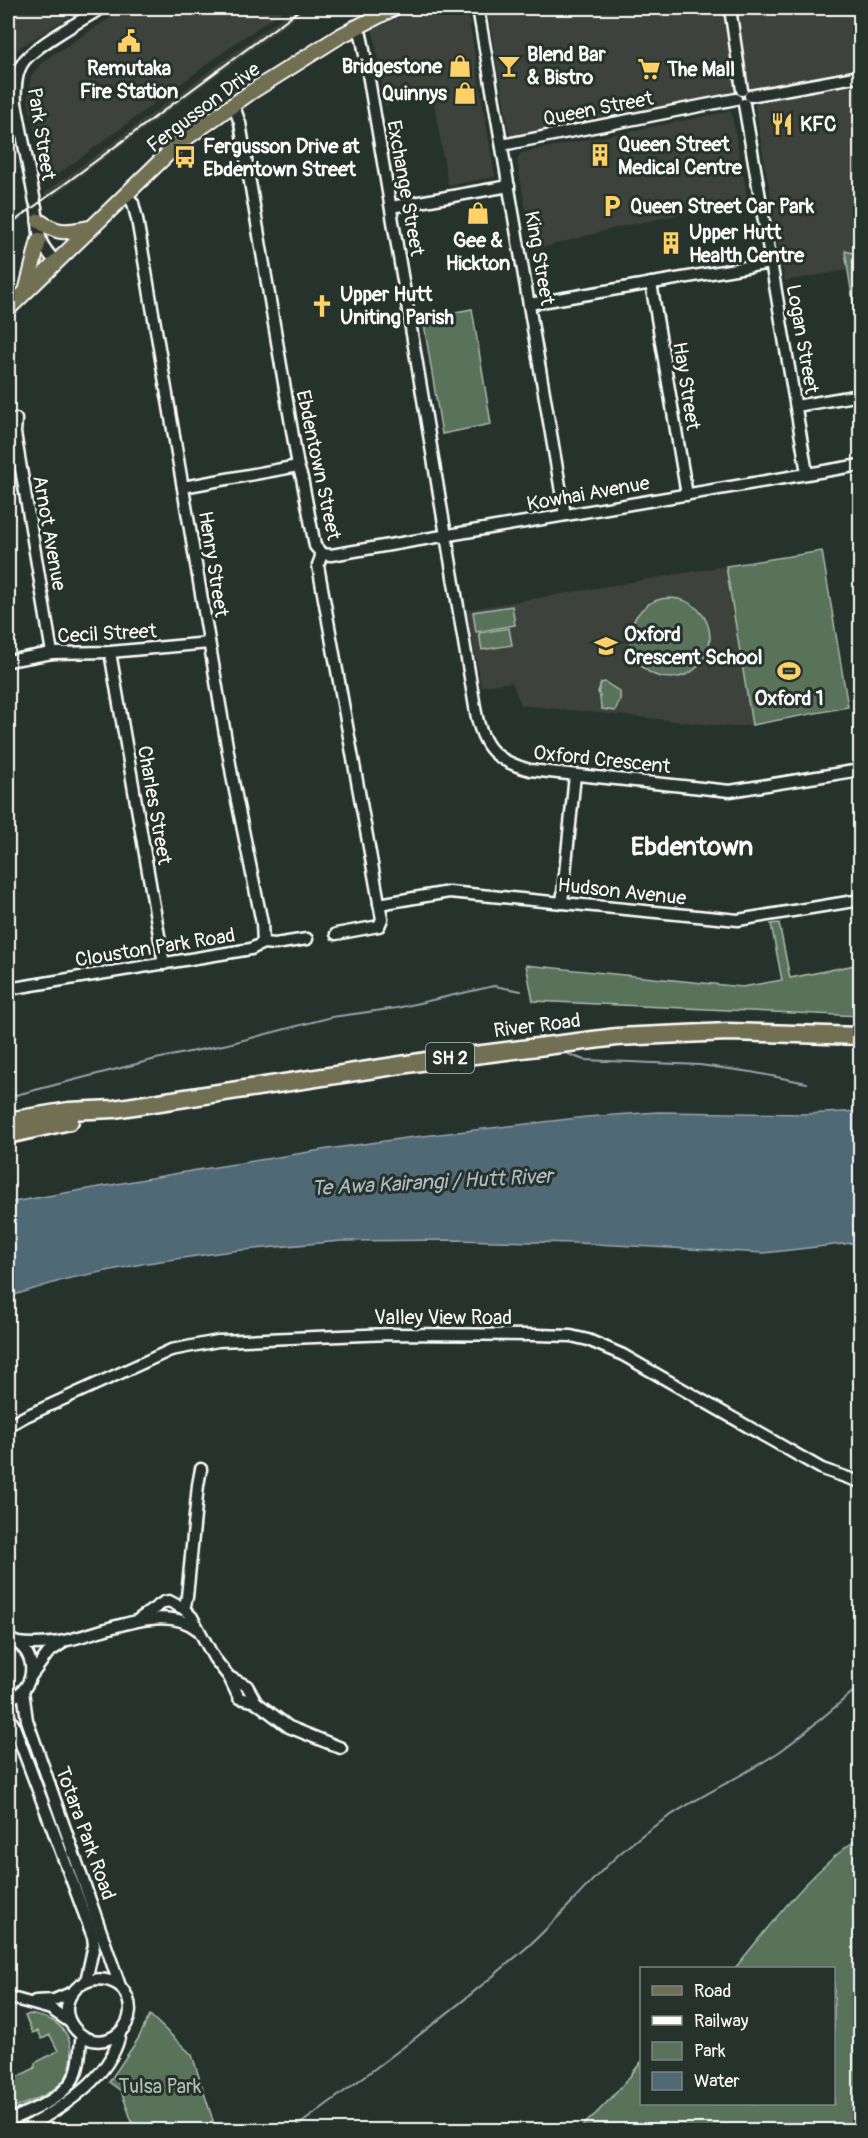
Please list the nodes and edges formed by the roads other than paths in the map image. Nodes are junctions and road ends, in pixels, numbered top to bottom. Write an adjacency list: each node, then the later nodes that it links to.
1 (102, 8): 14 (street, Park Street)
2 (376, 8): 6 (main road, Fergusson Drive)
3 (394, 8): 6 (main road, Fergusson Drive)
4 (478, 8): 10 (street, King Street)
5 (730, 8): 8 (street, Logan Street)
6 (355, 26): 9 (main road, Fergusson Drive); 13 (street, Exchange Street)
7 (861, 76): 8 (street, Queen Street)
8 (743, 97): 10 (street, Queen Street); 17 (street, Logan Street)
9 (232, 106): 12 (main road, Fergusson Drive); 26 (street, Ebdentown Street)
10 (502, 145): 11 (street, King Street)
11 (509, 186): 13 (street); 20 (street, King Street)
12 (126, 194): 15 (main road, Fergusson Drive); 28 (street, Henry Street)
13 (391, 207): 31 (street, Exchange Street)
14 (38, 219): 15 (main road); 16 (street, Park Street); 19 (main road)
15 (91, 228): 16 (main road, Fergusson Drive)
16 (58, 259): 19 (main road, Fergusson Drive)
17 (771, 263): 18 (street); 23 (street, Logan Street)
18 (651, 283): 20 (street); 29 (street, Hay Street)
19 (27, 290): 21 (main road, Fergusson Drive)
20 (529, 304): 30 (street, King Street)
21 (8, 309)
22 (861, 395): 23 (street)
23 (796, 406): 27 (street, Logan Street)
24 (16, 419): 35 (street, Arnot Avenue)
25 (861, 465): 27 (street, Kowhai Avenue)
26 (298, 466): 28 (street); 32 (street, Ebdentown Street)
27 (807, 473): 29 (street, Kowhai Avenue)
28 (183, 487): 33 (street, Henry Street)
29 (687, 495): 30 (street, Kowhai Avenue)
30 (565, 515): 31 (street, Kowhai Avenue)
31 (447, 536): 32 (street, Kowhai Avenue); 38 (street, Oxford Crescent)
32 (322, 554): 41 (street, Ebdentown Street)
33 (209, 643): 34 (street, Cecil Street); 44 (street, Henry Street)
34 (110, 652): 35 (street, Cecil Street); 45 (street, Charles Street)
35 (52, 653): 36 (street, Cecil Street)
36 (8, 661)
37 (861, 770): 38 (street, Oxford Crescent)
38 (575, 776): 40 (street)
39 (861, 900): 40 (street, Hudson Avenue)
40 (562, 903): 41 (street, Hudson Avenue)
41 (379, 904): 42 (street)
42 (336, 934)
43 (307, 939): 44 (street, Clouston Park Road)
44 (263, 943): 45 (street, Clouston Park Road)
45 (164, 964): 46 (street, Clouston Park Road)
46 (8, 989)
47 (861, 1036): 48 (highway, River Road / SH 2)
48 (114, 1109): 49 (highway, River Road / SH 2); 50 (highway, River Road / SH 2)
49 (8, 1121)
50 (8, 1135)
51 (8, 1426): 53 (street, Valley View Road)
52 (201, 1469): 54 (street)
53 (861, 1482)
54 (184, 1609): 55 (street); 56 (street)
55 (139, 1620): 56 (street); 57 (street)
56 (198, 1630): 63 (street)
57 (67, 1640): 58 (street); 59 (street)
58 (12, 1641): 59 (street)
59 (31, 1676): 60 (street)
60 (23, 1691): 61 (street); 65 (street, Totara Park Road)
61 (8, 1699)
62 (8, 1715): 64 (street, Totara Park Road)
63 (341, 1748)
64 (86, 1981): 65 (street); 66 (street)
65 (120, 1986): 69 (street)
66 (73, 1992): 67 (street); 68 (street)
67 (12, 1998): 68 (street)
68 (70, 2022): 70 (street)
69 (120, 2033): 70 (street); 72 (street)
70 (82, 2036): 71 (street)
71 (8, 2121)
72 (21, 2130)

